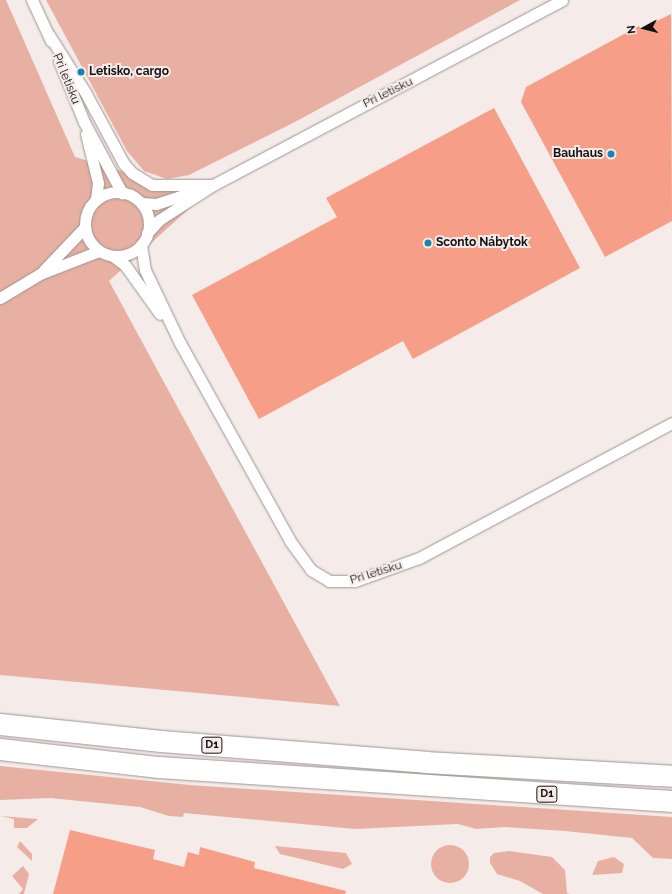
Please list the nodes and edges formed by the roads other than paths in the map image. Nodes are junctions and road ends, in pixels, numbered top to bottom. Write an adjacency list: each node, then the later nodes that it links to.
1 (32, 0): 3 (street, Pri letisku)
2 (562, 0): 5 (street, Pri letisku)
3 (49, 35): 4 (street, Pri letisku); 5 (street, Pri letisku)
4 (84, 122): 6 (street, Pri letisku); 7 (street, Pri letisku)
5 (213, 185): 8 (street, Pri letisku); 10 (street, Pri letisku)
6 (122, 193): 7 (street); 8 (street)
7 (96, 200): 9 (street, Pri letisku)
8 (141, 203): 10 (street)
9 (85, 227): 12 (street); 14 (street, Pri letisku)
10 (148, 233): 11 (street, Pri letisku)
11 (141, 245): 13 (street, Pri letisku); 16 (street, Pri letisku)
12 (99, 251): 13 (street, Pri letisku); 14 (street)
13 (113, 256): 16 (street, Pri letisku)
14 (40, 274): 15 (street)
15 (0, 298)
16 (180, 343): 17 (street, Pri letisku)
17 (672, 423)
18 (0, 724): 20 (highway, D1)
19 (0, 749): 21 (highway, D1)
20 (671, 776)
21 (671, 801)

